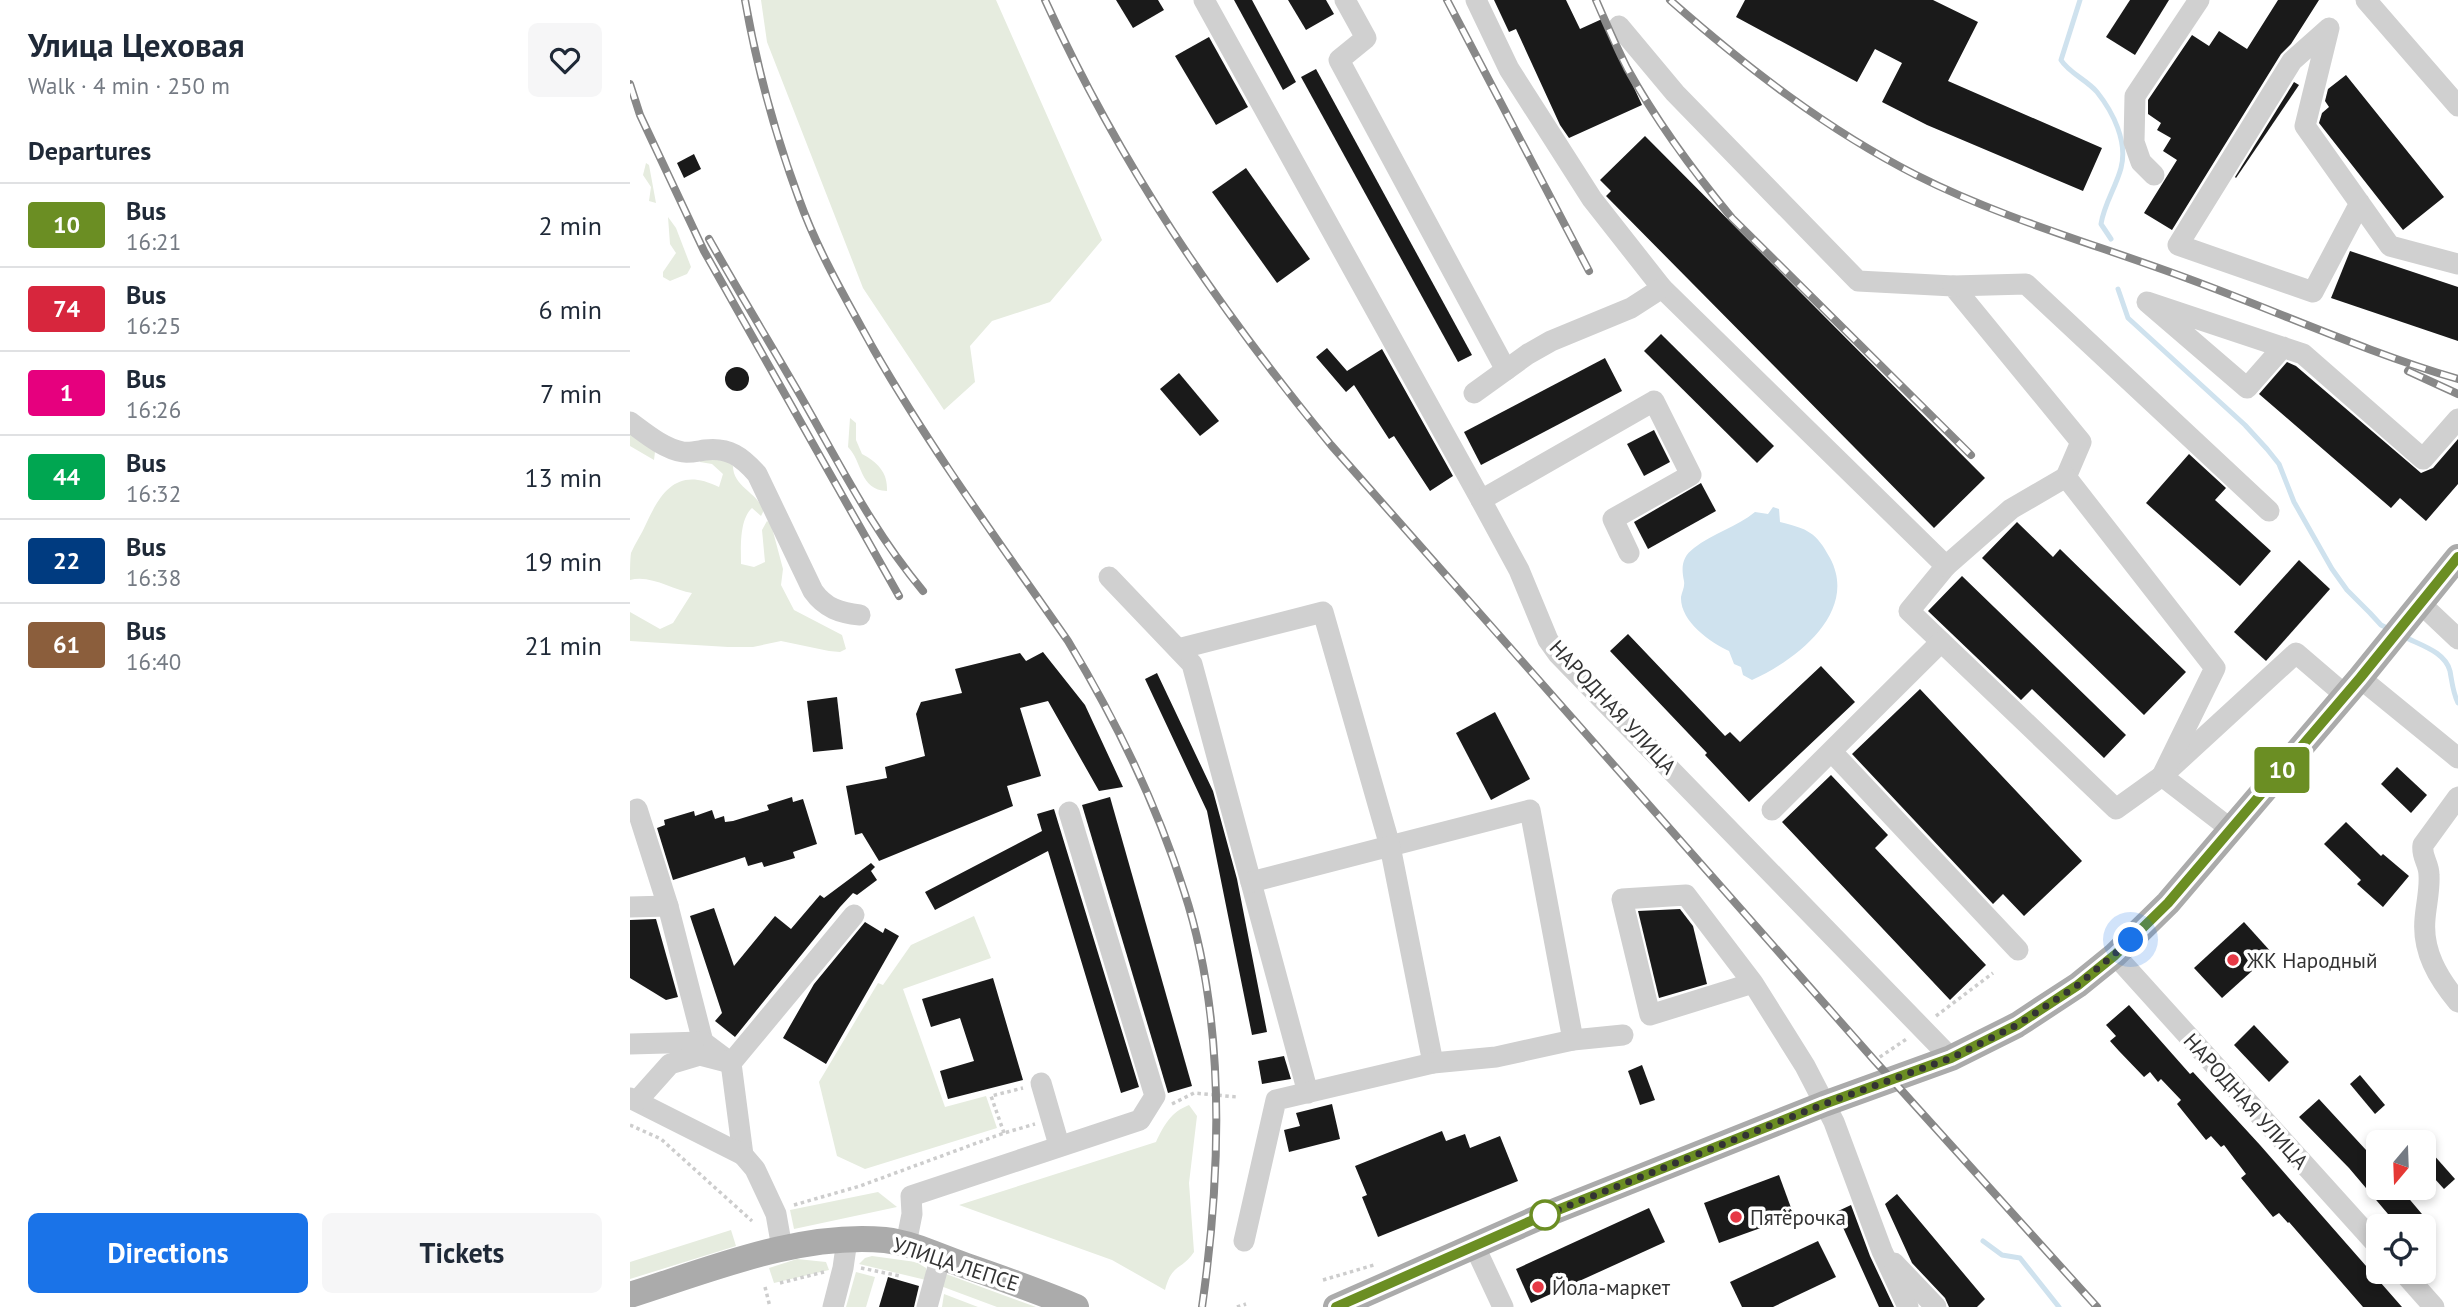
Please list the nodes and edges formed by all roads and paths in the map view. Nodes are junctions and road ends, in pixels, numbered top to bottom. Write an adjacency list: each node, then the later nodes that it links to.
1 (1204, 0): 19 (street, НАРОДНАЯ УЛИЦА)
2 (1345, 0): 14 (street)
3 (1475, 0): 12 (street)
4 (2199, 0): 8 (street)
5 (2366, 0): 7 (street)
6 (1619, 26): 11 (street)
7 (2458, 106)
8 (2154, 175)
9 (2360, 202): 9 (street); 10 (street)
10 (2458, 264)
11 (1954, 286): 18 (street); 20 (street)
12 (1662, 288): 14 (street); 23 (street)
13 (2283, 347): 13 (street); 16 (street)
14 (1506, 370): 15 (street)
15 (1474, 393)
16 (2458, 419)
17 (630, 422): 26 (street)
18 (2066, 477): 23 (street); 33 (street)
19 (1481, 500): 21 (street); 52 (street, НАРОДНАЯ УЛИЦА)
20 (2269, 511)
21 (1629, 553)
22 (2458, 557): 25 (main road)
23 (1946, 566): 28 (street)
24 (1109, 577): 29 (street)
25 (2417, 608): 27 (street); 30 (main road)
26 (860, 615)
27 (2458, 639)
28 (1941, 642): 31 (street); 33 (street)
29 (1178, 649): 39 (street); 40 (street)
30 (2360, 678): 32 (street); 33 (street); 38 (main road)
31 (1832, 752): 36 (street); 44 (street)
32 (2458, 758)
33 (2162, 776): 38 (street)
34 (2458, 797): 47 (street)
35 (638, 810): 41 (street)
36 (1772, 810)
37 (1069, 811): 64 (street)
38 (2232, 830): 45 (main road)
39 (1390, 846): 40 (street); 49 (street); 54 (street)
40 (1251, 882): 57 (street)
41 (668, 906): 42 (street); 50 (street)
42 (630, 907)
43 (854, 915): 53 (street)
44 (2018, 950)
45 (2115, 955): 52 (main road); 68 (street, НАРОДНАЯ УЛИЦА)
46 (1753, 983): 46 (street); 60 (street)
47 (2458, 1002)
48 (1623, 1035): 49 (street)
49 (1573, 1040): 54 (street)
50 (703, 1042): 51 (street); 53 (street)
51 (630, 1044)
52 (1951, 1058): 60 (main road)
53 (731, 1063): 59 (street); 65 (street)
54 (1433, 1063): 57 (street)
55 (1041, 1083): 61 (street); 63 (path)
56 (1194, 1093): 58 (path)
57 (1308, 1093): 70 (street)
58 (1237, 1097)
59 (633, 1100): 65 (street)
60 (1824, 1104): 72 (main road); 74 (street)
61 (1051, 1119): 63 (path); 64 (street)
62 (630, 1125): 67 (path)
63 (1004, 1133): 66 (path)
64 (1059, 1145): 71 (street)
65 (743, 1156): 66 (street)
66 (776, 1214): 73 (street)
67 (752, 1222)
68 (2366, 1233)
69 (847, 1240): 71 (main road, УЛИЦА ЛЕПСЕ); 73 (main road, УЛИЦА ЛЕПСЕ); 77 (street)
70 (1244, 1241)
71 (906, 1244): 75 (main road, УЛИЦА ЛЕПСЕ)
72 (1474, 1245): 90 (main road); 91 (street)
73 (782, 1248): 83 (main road, УЛИЦА ЛЕПСЕ)
74 (1882, 1251): 92 (street); 93 (street)
75 (941, 1256): 85 (main road, УЛИЦА ЛЕПСЕ); 88 (street)
76 (1384, 1262): 79 (path)
77 (848, 1267): 78 (path); 80 (path); 87 (street)
78 (900, 1276)
79 (1323, 1280)
80 (780, 1283)
81 (2414, 1284): 94 (street)
82 (765, 1287): 86 (path)
83 (630, 1294)
84 (1246, 1304): 89 (path)
85 (1064, 1305)
86 (771, 1307)
87 (833, 1307)
88 (927, 1307)
89 (1237, 1307)
90 (1336, 1307)
91 (1503, 1307)
92 (1908, 1307)
93 (1936, 1307)
94 (2434, 1307)

